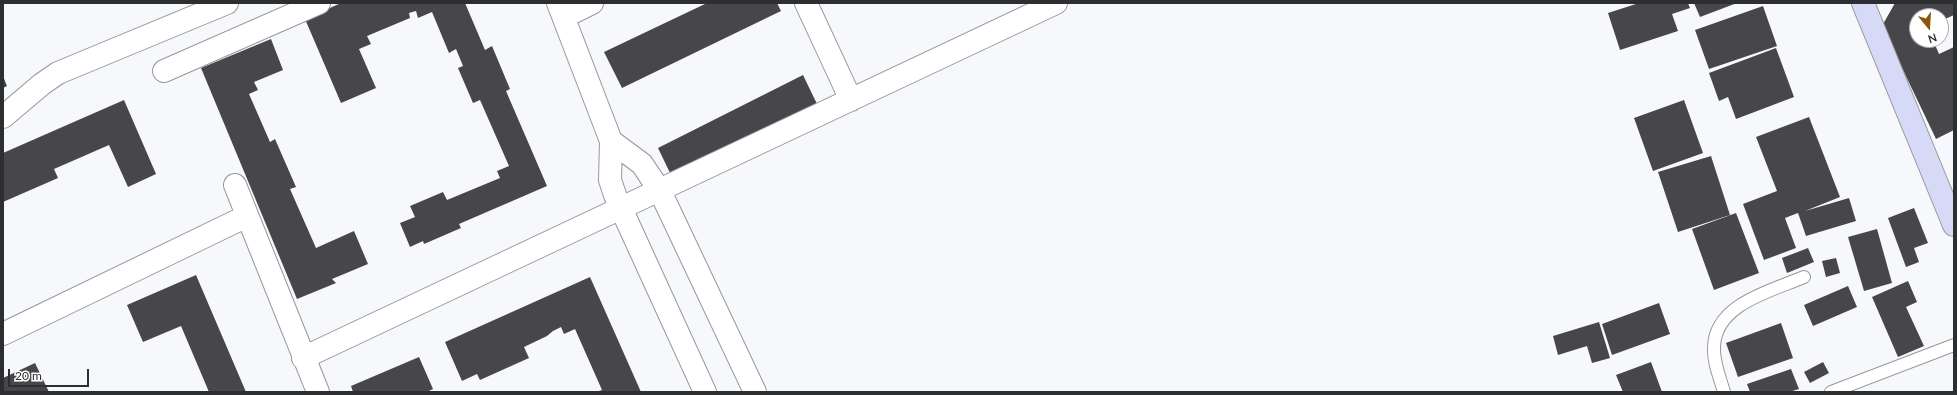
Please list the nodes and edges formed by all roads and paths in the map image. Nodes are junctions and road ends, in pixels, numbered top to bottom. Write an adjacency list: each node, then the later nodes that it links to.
1 (227, 3): 10 (street)
2 (319, 3): 8 (street)
3 (592, 3): 7 (street)
4 (806, 3): 9 (street)
5 (1056, 3): 9 (street)
6 (1863, 3): 16 (main road)
7 (561, 10): 11 (street)
8 (164, 71)
9 (851, 100): 13 (street)
10 (3, 116)
11 (611, 141): 13 (street); 14 (street)
12 (235, 186): 15 (street)
13 (660, 191): 14 (street); 23 (street)
14 (621, 209): 20 (street); 22 (street)
15 (247, 216): 18 (street); 20 (street)
16 (1954, 225)
17 (1804, 277): 24 (lane)
18 (3, 334)
19 (1954, 345): 25 (lane)
20 (303, 358): 21 (street)
21 (318, 392)
22 (705, 392)
23 (755, 392)
24 (1724, 392)
25 (1832, 392)

